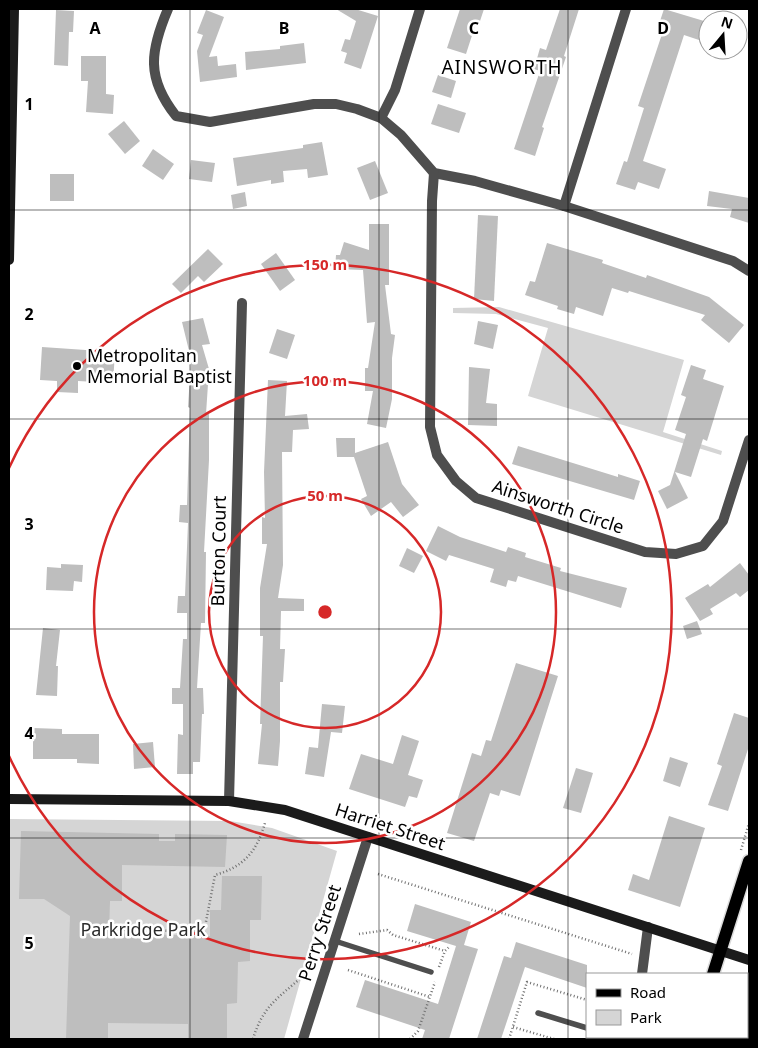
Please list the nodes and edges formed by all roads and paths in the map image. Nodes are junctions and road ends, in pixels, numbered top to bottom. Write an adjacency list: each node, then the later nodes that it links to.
1 (14, 9): 5 (street)
2 (168, 9): 6 (street)
3 (420, 9): 6 (street)
4 (626, 9): 8 (street)
5 (11, 106): 9 (street)
6 (381, 118): 7 (street)
7 (434, 173): 8 (street); 12 (street, Ainsworth Circle)
8 (564, 206): 10 (street)
9 (9, 260)
10 (749, 271)
11 (242, 303): 14 (street, Burton Court)
12 (749, 440)
13 (9, 799): 14 (street, Harriet Street)
14 (229, 801): 16 (street, Harriet Street)
15 (265, 823): 20 (path)
16 (368, 837): 19 (street, Harriet Street); 22 (street, Perry Street)
17 (749, 860): 24 (main road)
18 (378, 874): 27 (path)
19 (648, 927): 24 (street, Harriet Street); 31 (street)
20 (113, 929)
21 (359, 934): 25 (path)
22 (335, 941): 30 (lane); 41 (street, Perry Street)
23 (450, 946): 25 (path)
24 (720, 949): 26 (street, Harriet Street); 32 (main road)
25 (445, 951): 28 (path)
26 (749, 960)
27 (634, 961)
28 (439, 969)
29 (348, 970): 35 (path)
30 (431, 972)
31 (642, 973)
32 (713, 973)
33 (303, 976): 40 (path)
34 (436, 978): 35 (path)
35 (430, 997): 42 (path)
36 (586, 1000): 38 (path)
37 (538, 1013): 39 (lane)
38 (513, 1027): 43 (path); 44 (path)
39 (586, 1028)
40 (253, 1039)
41 (303, 1039)
42 (410, 1039)
43 (510, 1039)
44 (554, 1039)

